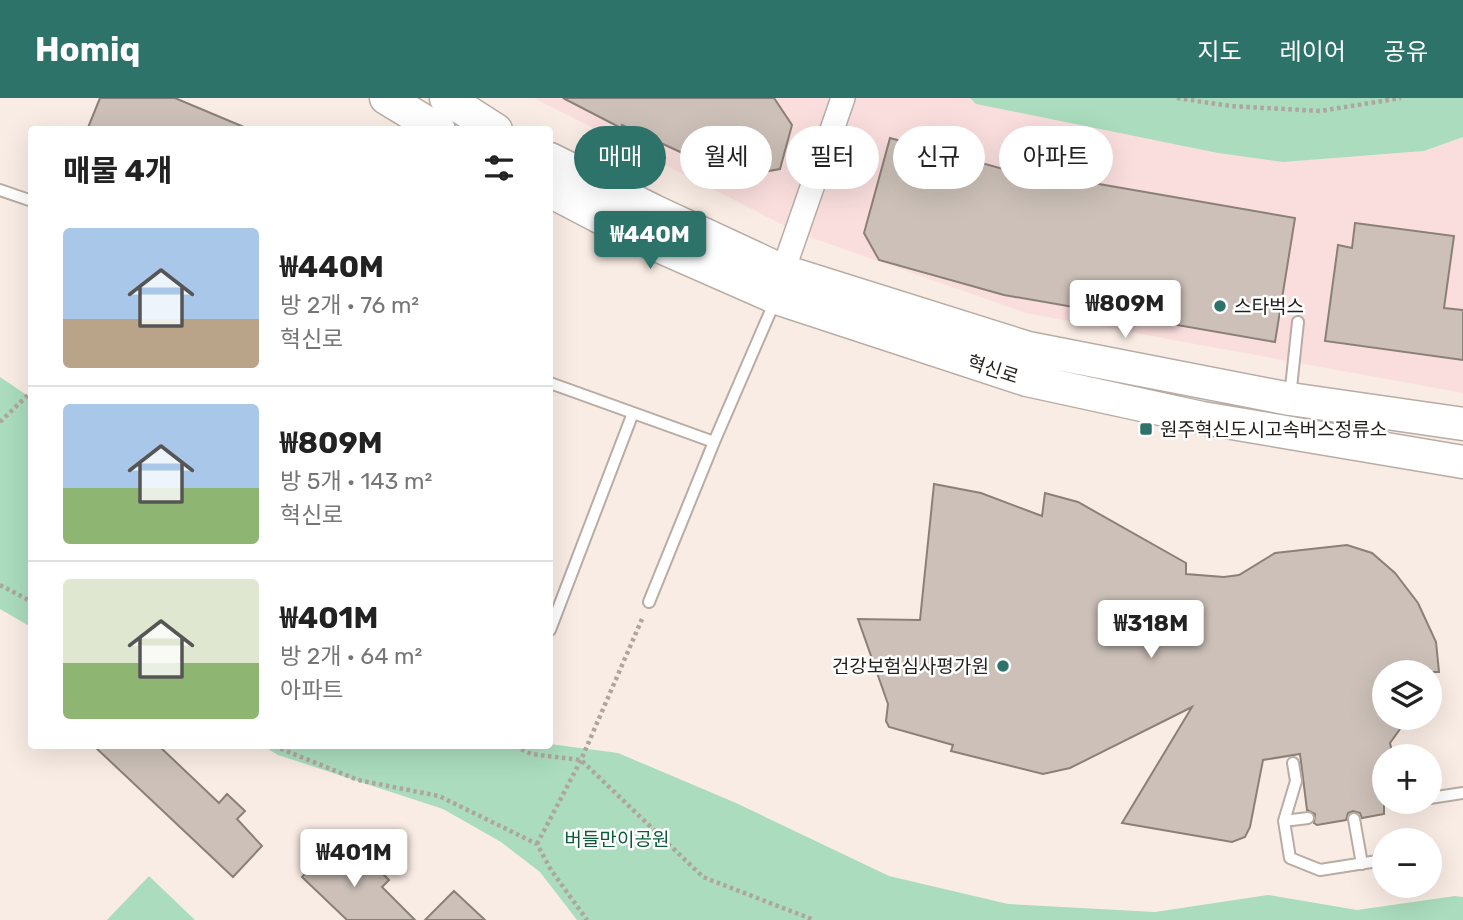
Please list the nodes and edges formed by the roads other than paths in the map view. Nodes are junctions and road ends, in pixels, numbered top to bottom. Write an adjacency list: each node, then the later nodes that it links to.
1 (386, 98): 4 (street)
2 (446, 98): 5 (street)
3 (843, 98): 10 (street)
4 (432, 126)
5 (489, 126)
6 (553, 161): 10 (street, 혁신로)
7 (0, 190): 9 (lane)
8 (553, 193): 10 (street, 혁신로)
9 (28, 200)
10 (780, 285): 13 (street, 혁신로); 16 (lane); 17 (street, 혁신로)
11 (1298, 323): 13 (lane)
12 (553, 384): 14 (lane)
13 (1290, 400): 15 (street, 혁신로)
14 (633, 413): 16 (lane); 19 (lane)
15 (1463, 424)
16 (714, 442): 18 (lane)
17 (1463, 462)
18 (649, 602)
19 (553, 622)
20 (1293, 763): 25 (lane)
21 (1463, 793): 22 (lane)
22 (1442, 796)
23 (1308, 818): 25 (lane)
24 (1354, 819): 27 (lane)
25 (1284, 821): 27 (lane)
26 (1372, 862): 27 (lane)
27 (1362, 864)

